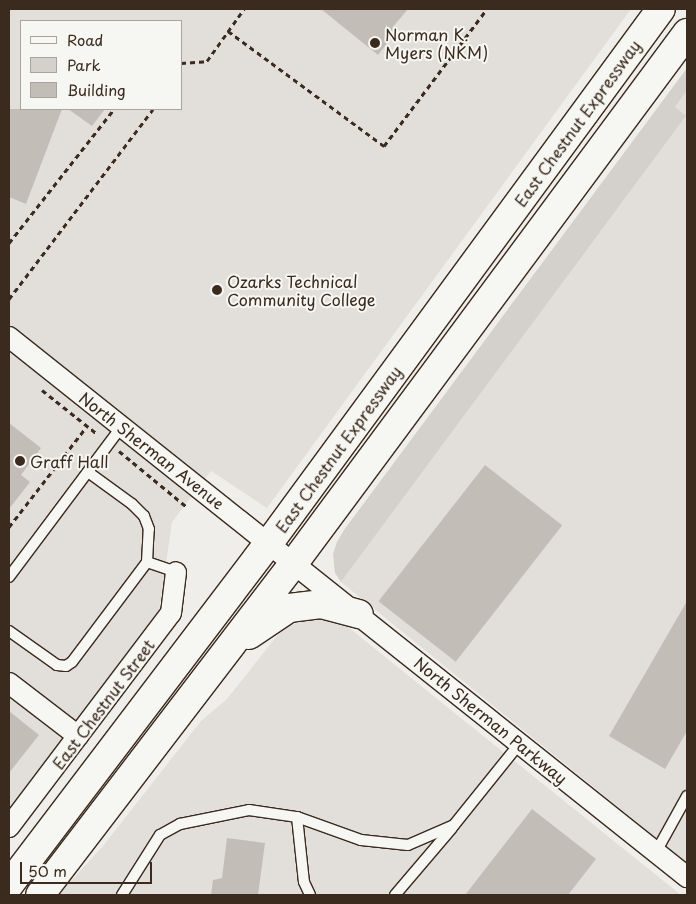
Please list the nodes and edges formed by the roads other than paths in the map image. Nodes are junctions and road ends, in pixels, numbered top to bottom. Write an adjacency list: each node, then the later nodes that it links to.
1 (661, 9): 6 (main road, East Chestnut Expressway)
2 (687, 33): 8 (main road, East Chestnut Expressway)
3 (9, 337): 4 (street, North Sherman Avenue)
4 (122, 426): 5 (lane); 6 (street, North Sherman Avenue)
5 (88, 472): 7 (lane); 10 (lane)
6 (269, 543): 8 (street, North Sherman Avenue); 23 (main road, East Chestnut Expressway)
7 (147, 562): 9 (lane); 12 (lane)
8 (294, 564): 11 (street, North Sherman Parkway); 13 (main road, East Chestnut Expressway)
9 (176, 572): 15 (street, East Chestnut Street)
10 (9, 577)
11 (359, 614): 13 (main road); 16 (street, North Sherman Parkway)
12 (9, 631)
13 (231, 647): 24 (main road, East Chestnut Expressway)
14 (9, 683): 15 (street)
15 (78, 736): 20 (street, East Chestnut Street)
16 (520, 743): 19 (lane); 21 (street, North Sherman Parkway)
17 (687, 796): 21 (lane)
18 (297, 817): 19 (lane); 25 (lane); 26 (lane)
19 (454, 826): 27 (lane)
20 (9, 827)
21 (656, 852): 22 (street, North Sherman Parkway)
22 (687, 877)
23 (9, 885)
24 (40, 895)
25 (122, 895)
26 (310, 895)
27 (395, 895)

